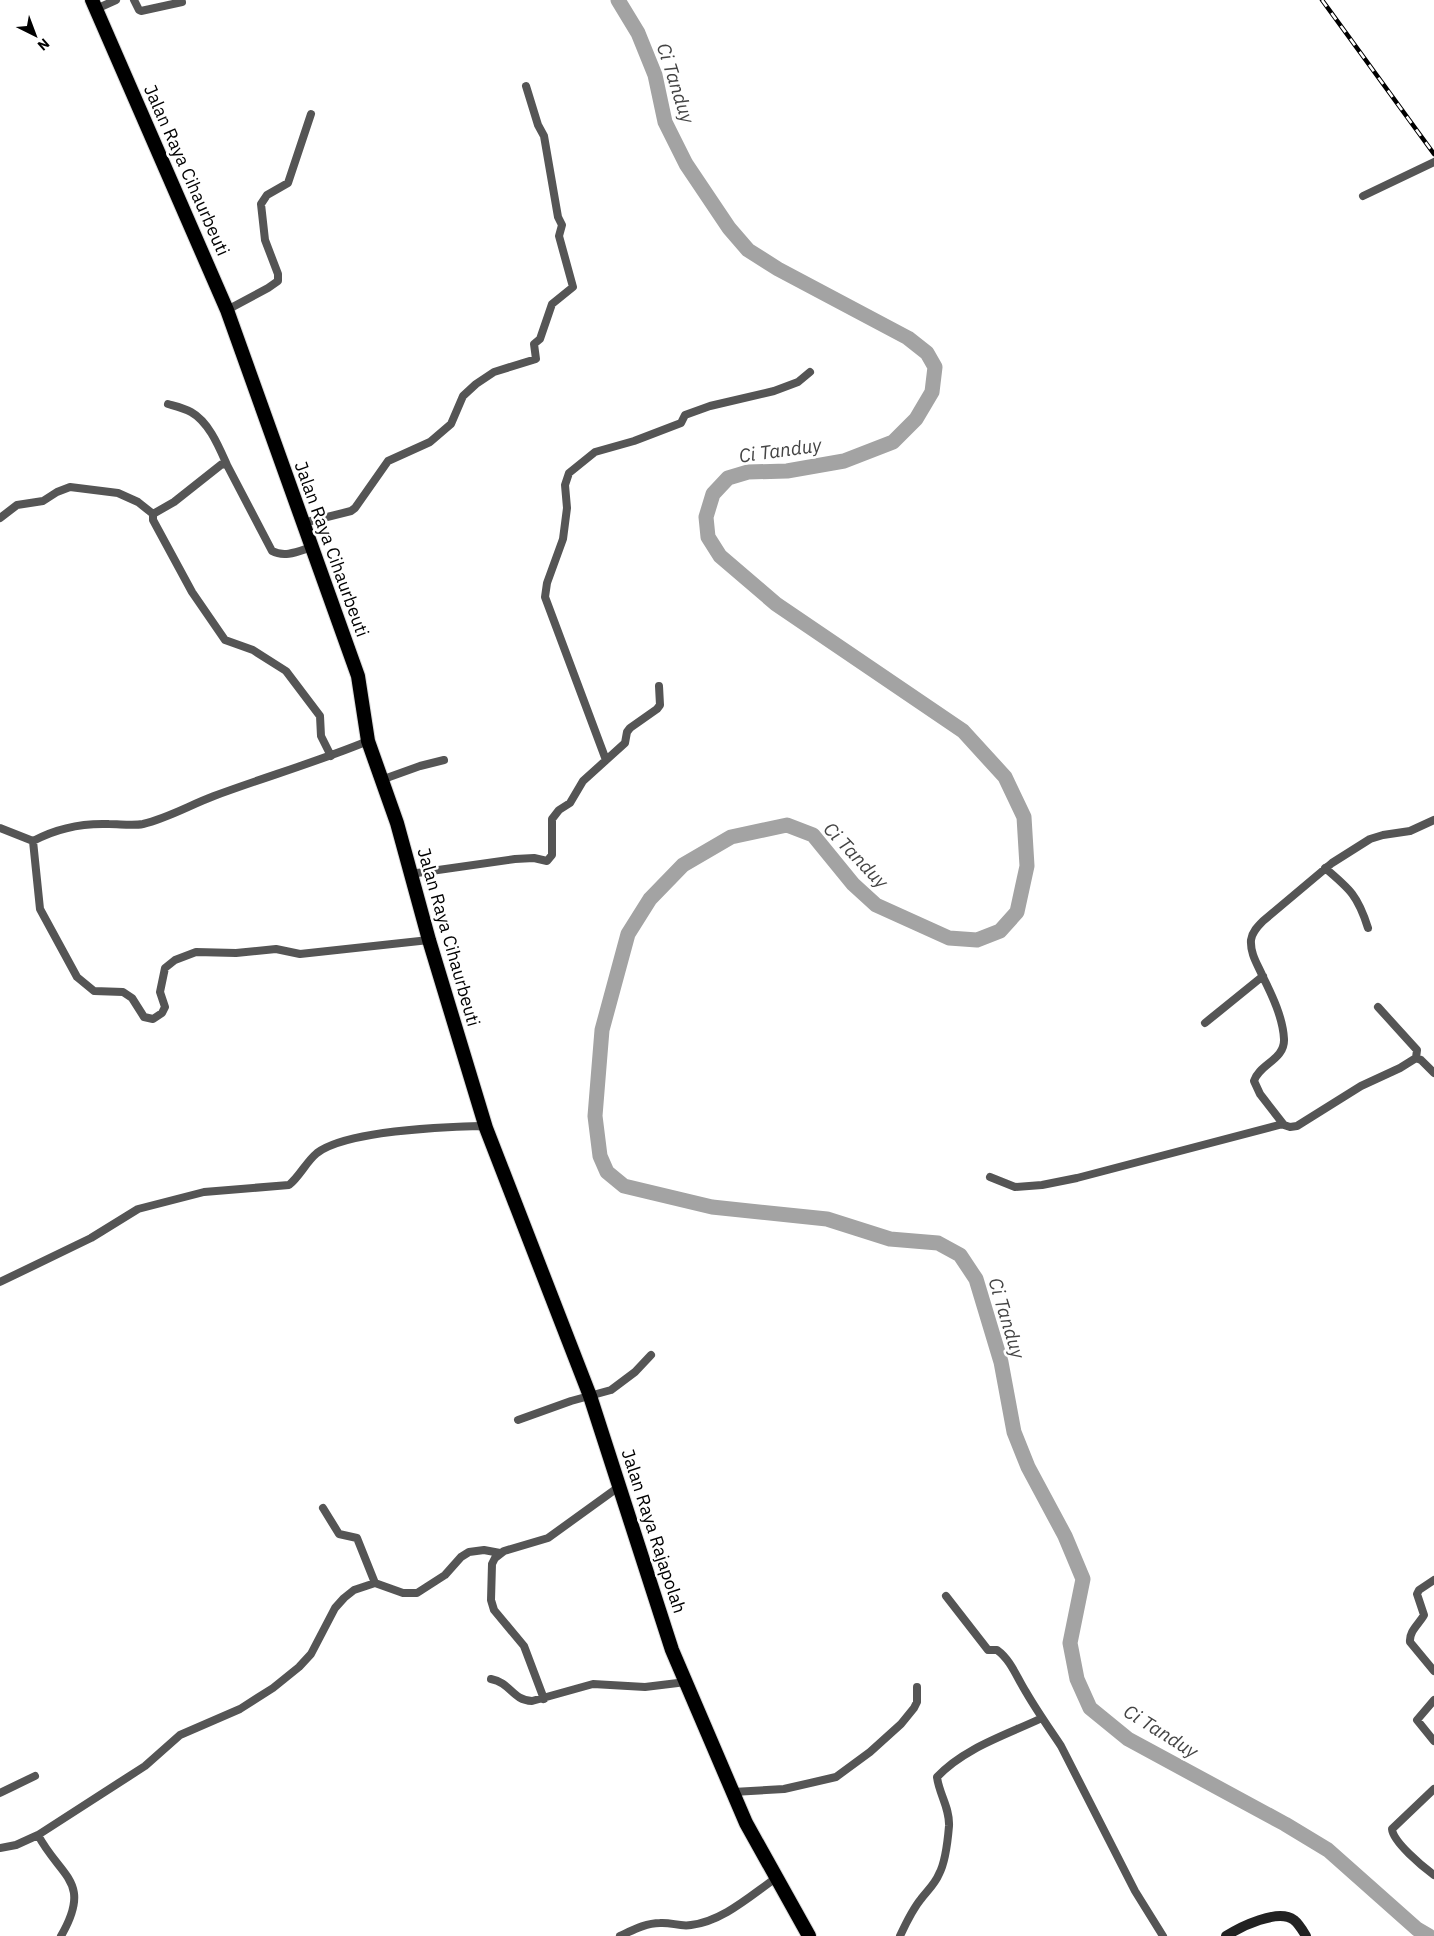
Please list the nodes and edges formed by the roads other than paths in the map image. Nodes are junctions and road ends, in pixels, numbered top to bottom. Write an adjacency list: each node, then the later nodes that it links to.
1 (116, 0): 4 (street)
2 (134, 0): 3 (street)
3 (182, 2)
4 (94, 5): 9 (highway, Jalan Raya Cihaurbeuti)
5 (526, 86): 15 (street)
6 (311, 114): 9 (street)
7 (1434, 162): 8 (street)
8 (1363, 196)
9 (226, 310): 15 (highway, Jalan Raya Cihaurbeuti)
10 (810, 372): 21 (street)
11 (168, 404): 12 (street)
12 (227, 465): 13 (street); 16 (street)
13 (153, 514): 14 (street); 19 (street)
14 (0, 518)
15 (303, 523): 16 (highway, Jalan Raya Cihaurbeuti)
16 (312, 547): 18 (highway, Jalan Raya Cihaurbeuti)
17 (659, 686): 21 (street)
18 (368, 741): 19 (street); 22 (highway, Jalan Raya Cihaurbeuti)
19 (331, 756): 25 (street)
20 (444, 760): 22 (street)
21 (606, 760): 27 (street)
22 (381, 780): 27 (highway, Jalan Raya Cihaurbeuti)
23 (1434, 820): 26 (street)
24 (0, 828): 25 (street)
25 (33, 841): 29 (street)
26 (1325, 868): 28 (street); 30 (street)
27 (410, 874): 29 (highway, Jalan Raya Cihaurbeuti)
28 (1368, 928)
29 (429, 940): 36 (highway, Jalan Raya Cihaurbeuti)
30 (1263, 976): 32 (street); 35 (street)
31 (1378, 1007): 33 (street)
32 (1205, 1023)
33 (1416, 1058): 34 (street); 35 (street)
34 (1434, 1073)
35 (1284, 1124): 37 (street)
36 (486, 1128): 38 (street); 40 (highway, Jalan Raya Rajapolah)
37 (990, 1177)
38 (0, 1282)
39 (651, 1354): 40 (street)
40 (590, 1395): 41 (street); 42 (highway, Jalan Raya Rajapolah)
41 (518, 1420)
42 (620, 1486): 44 (street); 50 (highway, Jalan Raya Rajapolah)
43 (323, 1508): 46 (street)
44 (500, 1553): 46 (street); 52 (street)
45 (1434, 1580): 48 (street)
46 (375, 1583): 60 (street)
47 (946, 1596): 54 (street)
48 (1434, 1671)
49 (491, 1679): 52 (street)
50 (686, 1682): 52 (street); 58 (highway, Jalan Raya Rajapolah)
51 (917, 1687): 58 (street)
52 (544, 1699)
53 (1434, 1700): 55 (street)
54 (1042, 1718): 67 (street); 68 (street)
55 (1434, 1741)
56 (35, 1776): 59 (street)
57 (1434, 1789): 62 (street)
58 (733, 1792): 63 (highway, Jalan Raya Rajapolah)
59 (0, 1793)
60 (38, 1835): 61 (street); 64 (street)
61 (0, 1848)
62 (1434, 1875)
63 (776, 1878): 65 (street); 66 (highway, Jalan Raya Rajapolah)
64 (61, 1936)
65 (620, 1936)
66 (809, 1936)
67 (900, 1936)
68 (1163, 1936)
69 (1226, 1936): 70 (main road)
70 (1306, 1936)

